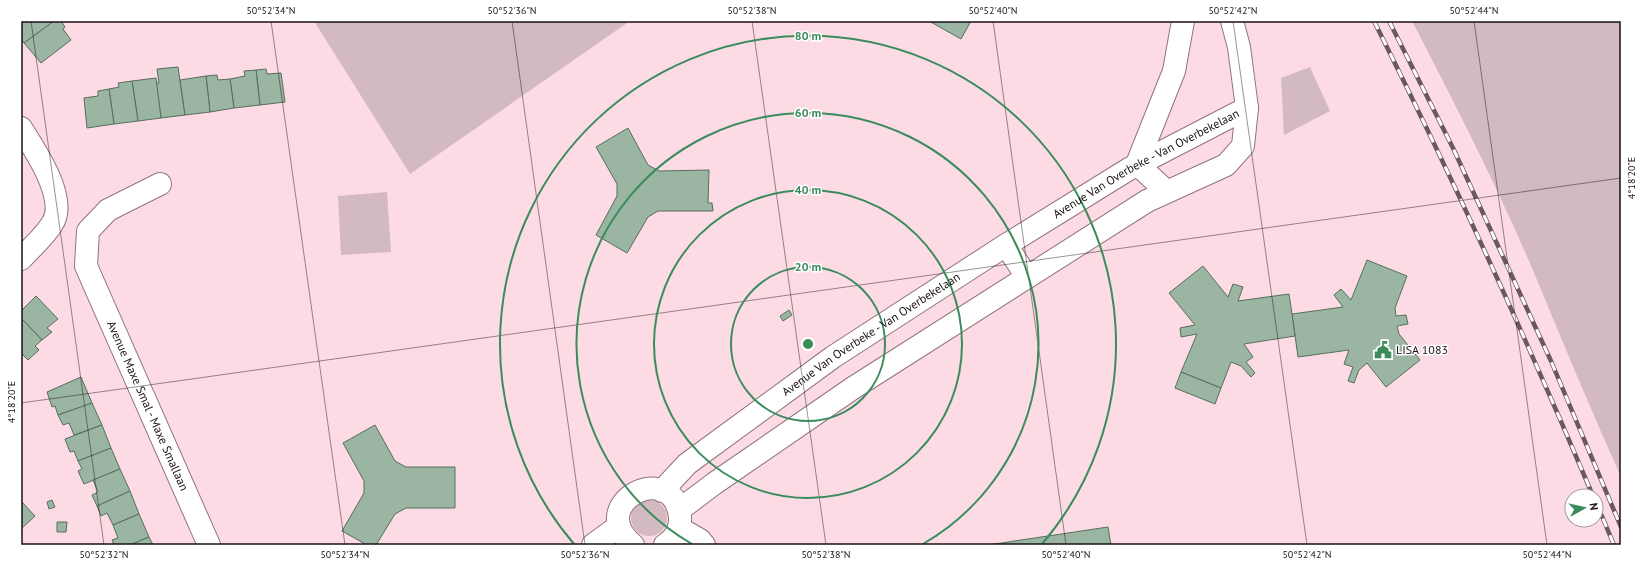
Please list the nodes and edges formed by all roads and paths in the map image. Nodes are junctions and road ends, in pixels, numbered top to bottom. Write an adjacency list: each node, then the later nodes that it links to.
1 (1184, 21): 5 (street)
2 (1232, 21): 3 (street)
3 (1247, 108): 5 (street, Avenue Van Overbeke - Van Overbekelaan); 7 (street, Avenue Van Overbeke - Van Overbekelaan)
4 (21, 128): 9 (street)
5 (1137, 164): 7 (street); 8 (street, Avenue Van Overbeke - Van Overbekelaan)
6 (160, 184): 14 (street, Avenue Maxe Smal - Maxe Smallaan)
7 (1166, 191): 10 (street, Avenue Van Overbeke - Van Overbekelaan)
8 (1006, 245): 10 (street); 11 (street, Avenue Van Overbeke - Van Overbekelaan)
9 (21, 259)
10 (1027, 277): 12 (street, Avenue Van Overbeke - Van Overbekelaan)
11 (662, 491): 12 (street); 13 (street)
12 (679, 519): 17 (street, Avenue Van Overbeke - Van Overbekelaan); 18 (street)
13 (619, 526): 15 (street); 16 (street)
14 (209, 545)
15 (593, 545)
16 (633, 545)
17 (666, 545)
18 (704, 545)

